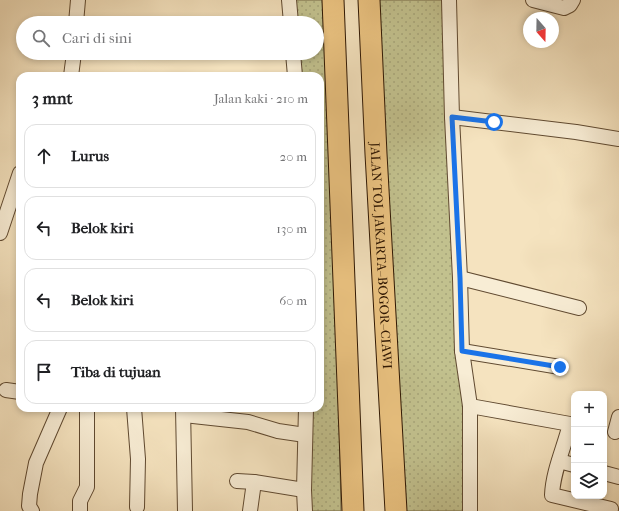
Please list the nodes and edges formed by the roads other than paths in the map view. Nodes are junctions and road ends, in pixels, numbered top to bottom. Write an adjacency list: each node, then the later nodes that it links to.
1 (78, 0): 8 (street)
2 (289, 0): 9 (street)
3 (333, 0): 50 (highway)
4 (369, 0): 51 (highway, JALAN TOL JAKARTA–BOGOR–CIAWI)
5 (449, 0): 14 (street)
6 (533, 0): 7 (street)
7 (573, 0)
8 (77, 16)
9 (290, 16)
10 (73, 60): 12 (street)
11 (294, 60): 13 (street)
12 (72, 72)
13 (295, 72)
14 (452, 117): 15 (street); 19 (street)
15 (619, 139)
16 (16, 198): 17 (street)
17 (14, 210): 18 (street)
18 (0, 233)
19 (460, 278): 20 (street); 21 (street)
20 (579, 308)
21 (462, 351): 22 (street); 25 (street)
22 (560, 367)
23 (6, 390): 24 (street)
24 (16, 391)
25 (470, 406): 32 (street); 52 (street)
26 (58, 412): 45 (street)
27 (87, 412): 46 (street)
28 (134, 412): 43 (street)
29 (184, 412): 35 (street); 47 (street)
30 (306, 412): 35 (street)
31 (619, 417): 34 (street)
32 (571, 425)
33 (571, 427): 36 (street)
34 (613, 432)
35 (305, 435): 42 (street)
36 (559, 461): 37 (street); 44 (street)
37 (571, 464)
38 (607, 474): 39 (street)
39 (619, 477)
40 (237, 481): 41 (street)
41 (254, 482): 42 (street); 48 (street)
42 (304, 490): 49 (street)
43 (137, 507)
44 (611, 509)
45 (32, 511)
46 (80, 511)
47 (186, 511)
48 (250, 511)
49 (305, 511)
50 (353, 511)
51 (396, 511)
52 (470, 511)

